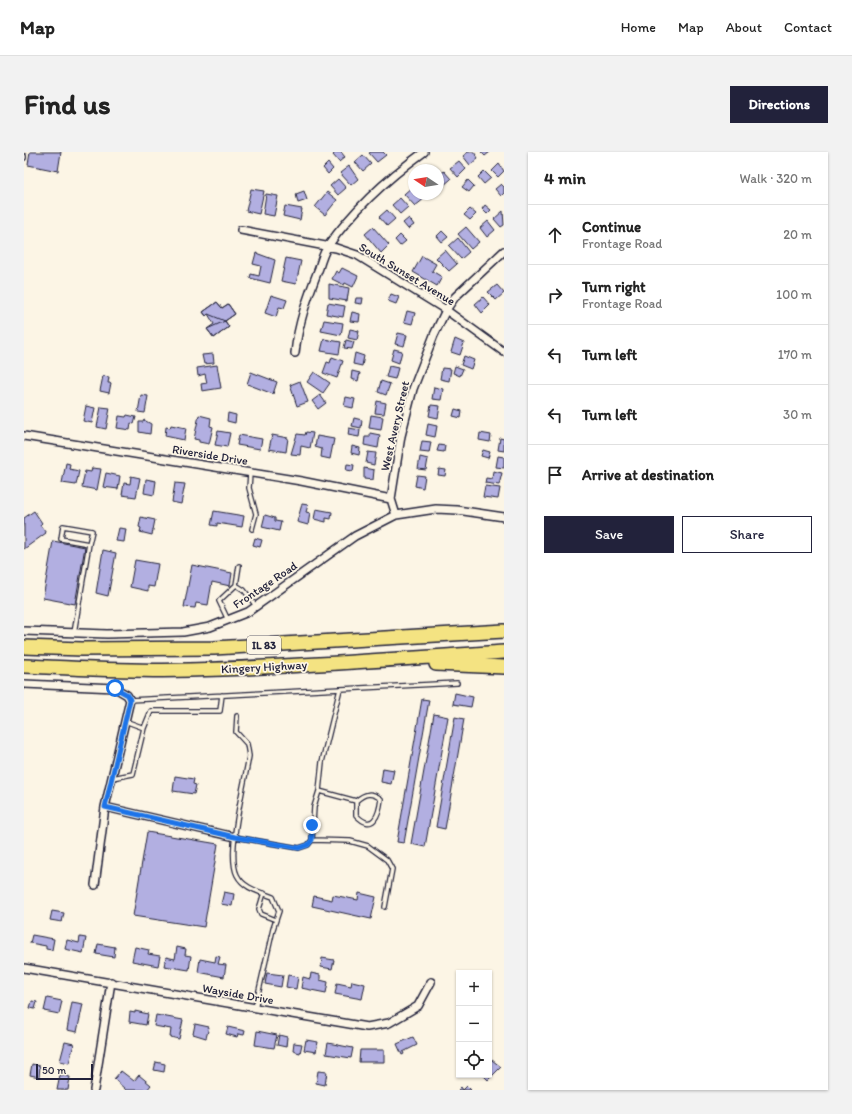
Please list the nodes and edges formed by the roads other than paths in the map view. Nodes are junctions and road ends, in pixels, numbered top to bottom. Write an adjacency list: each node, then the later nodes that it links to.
1 (424, 152): 3 (street)
2 (241, 230): 3 (street, South Sunset Avenue)
3 (327, 247): 5 (street, South Sunset Avenue); 7 (street)
4 (504, 251): 5 (street, West Avery Street)
5 (446, 310): 6 (street, South Sunset Avenue); 10 (street, West Avery Street)
6 (504, 352)
7 (295, 353)
8 (24, 436): 9 (street, Riverside Drive)
9 (250, 473): 10 (street, Riverside Drive); 13 (lane)
10 (391, 499): 11 (street, West Avery Street)
11 (396, 515): 12 (street, Frontage Road); 17 (street, Frontage Road)
12 (504, 517)
13 (252, 529)
14 (89, 544): 14 (lane); 22 (lane)
15 (239, 566): 16 (lane)
16 (236, 585): 17 (lane); 18 (lane)
17 (256, 606): 18 (street, Frontage Road)
18 (228, 621): 22 (street, Frontage Road)
19 (504, 622): 23 (highway)
20 (24, 631): 22 (street, Frontage Road)
21 (504, 631): 23 (highway, Kingery Highway / IL 83)
22 (74, 633)
23 (426, 636): 24 (highway, Kingery Highway / IL 83)
24 (24, 647)
25 (504, 652): 26 (highway, Kingery Highway / IL 83)
26 (320, 664): 27 (highway, Kingery Highway / IL 83); 28 (highway)
27 (24, 666)
28 (504, 667)
29 (457, 683): 31 (lane)
30 (24, 684): 33 (street)
31 (340, 689): 32 (lane); 38 (lane)
32 (222, 695): 33 (lane); 36 (lane)
33 (130, 700): 35 (street)
34 (237, 716): 41 (lane)
35 (125, 721): 36 (lane); 37 (street)
36 (144, 728): 37 (lane)
37 (112, 778): 40 (street)
38 (319, 791): 39 (lane); 42 (lane)
39 (356, 801): 39 (lane)
40 (105, 807): 41 (street); 43 (street)
41 (235, 837): 42 (lane); 44 (lane)
42 (312, 840): 45 (lane)
43 (95, 885)
44 (264, 893): 46 (lane); 46 (lane)
45 (385, 907)
46 (276, 920): 50 (lane)
47 (24, 968): 48 (street, Wayside Drive)
48 (111, 982): 50 (street, Wayside Drive); 51 (street)
49 (431, 982): 50 (street, Wayside Drive)
50 (255, 1008)
51 (94, 1090)

